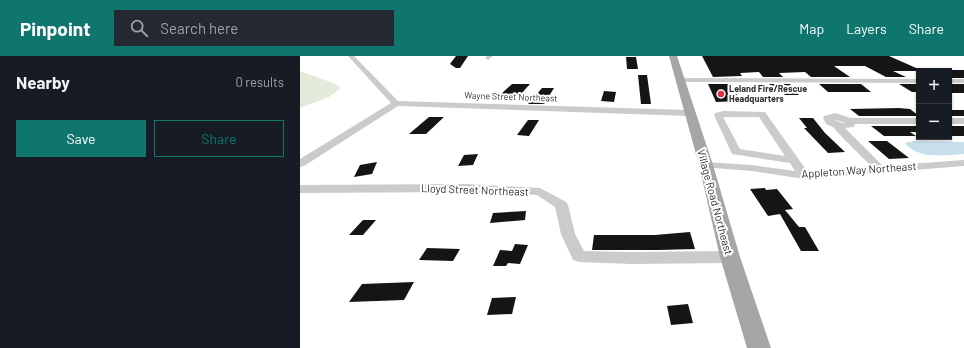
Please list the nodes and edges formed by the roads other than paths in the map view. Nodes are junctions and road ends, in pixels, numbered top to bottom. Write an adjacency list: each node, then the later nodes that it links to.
1 (351, 56): 7 (street)
2 (673, 56): 3 (main road, Village Road Northeast)
3 (680, 80): 4 (street); 8 (main road, Village Road Northeast)
4 (916, 81)
5 (952, 81): 6 (street)
6 (964, 81)
7 (396, 103): 8 (street, Wayne Street Northeast); 14 (street)
8 (690, 113): 15 (main road, Village Road Northeast)
9 (916, 121): 16 (street)
10 (952, 121): 11 (street)
11 (964, 121)
12 (794, 160): 12 (street); 17 (street)
13 (964, 163): 16 (street, Appleton Way Northeast)
14 (300, 164)
15 (706, 165): 17 (street, Appleton Way Northeast); 19 (main road, Village Road Northeast)
16 (880, 168): 17 (street, Appleton Way Northeast)
17 (804, 175)
18 (300, 189): 19 (street, Lloyd Street Northeast)
19 (730, 257): 20 (main road, Village Road Northeast)
20 (760, 348)

